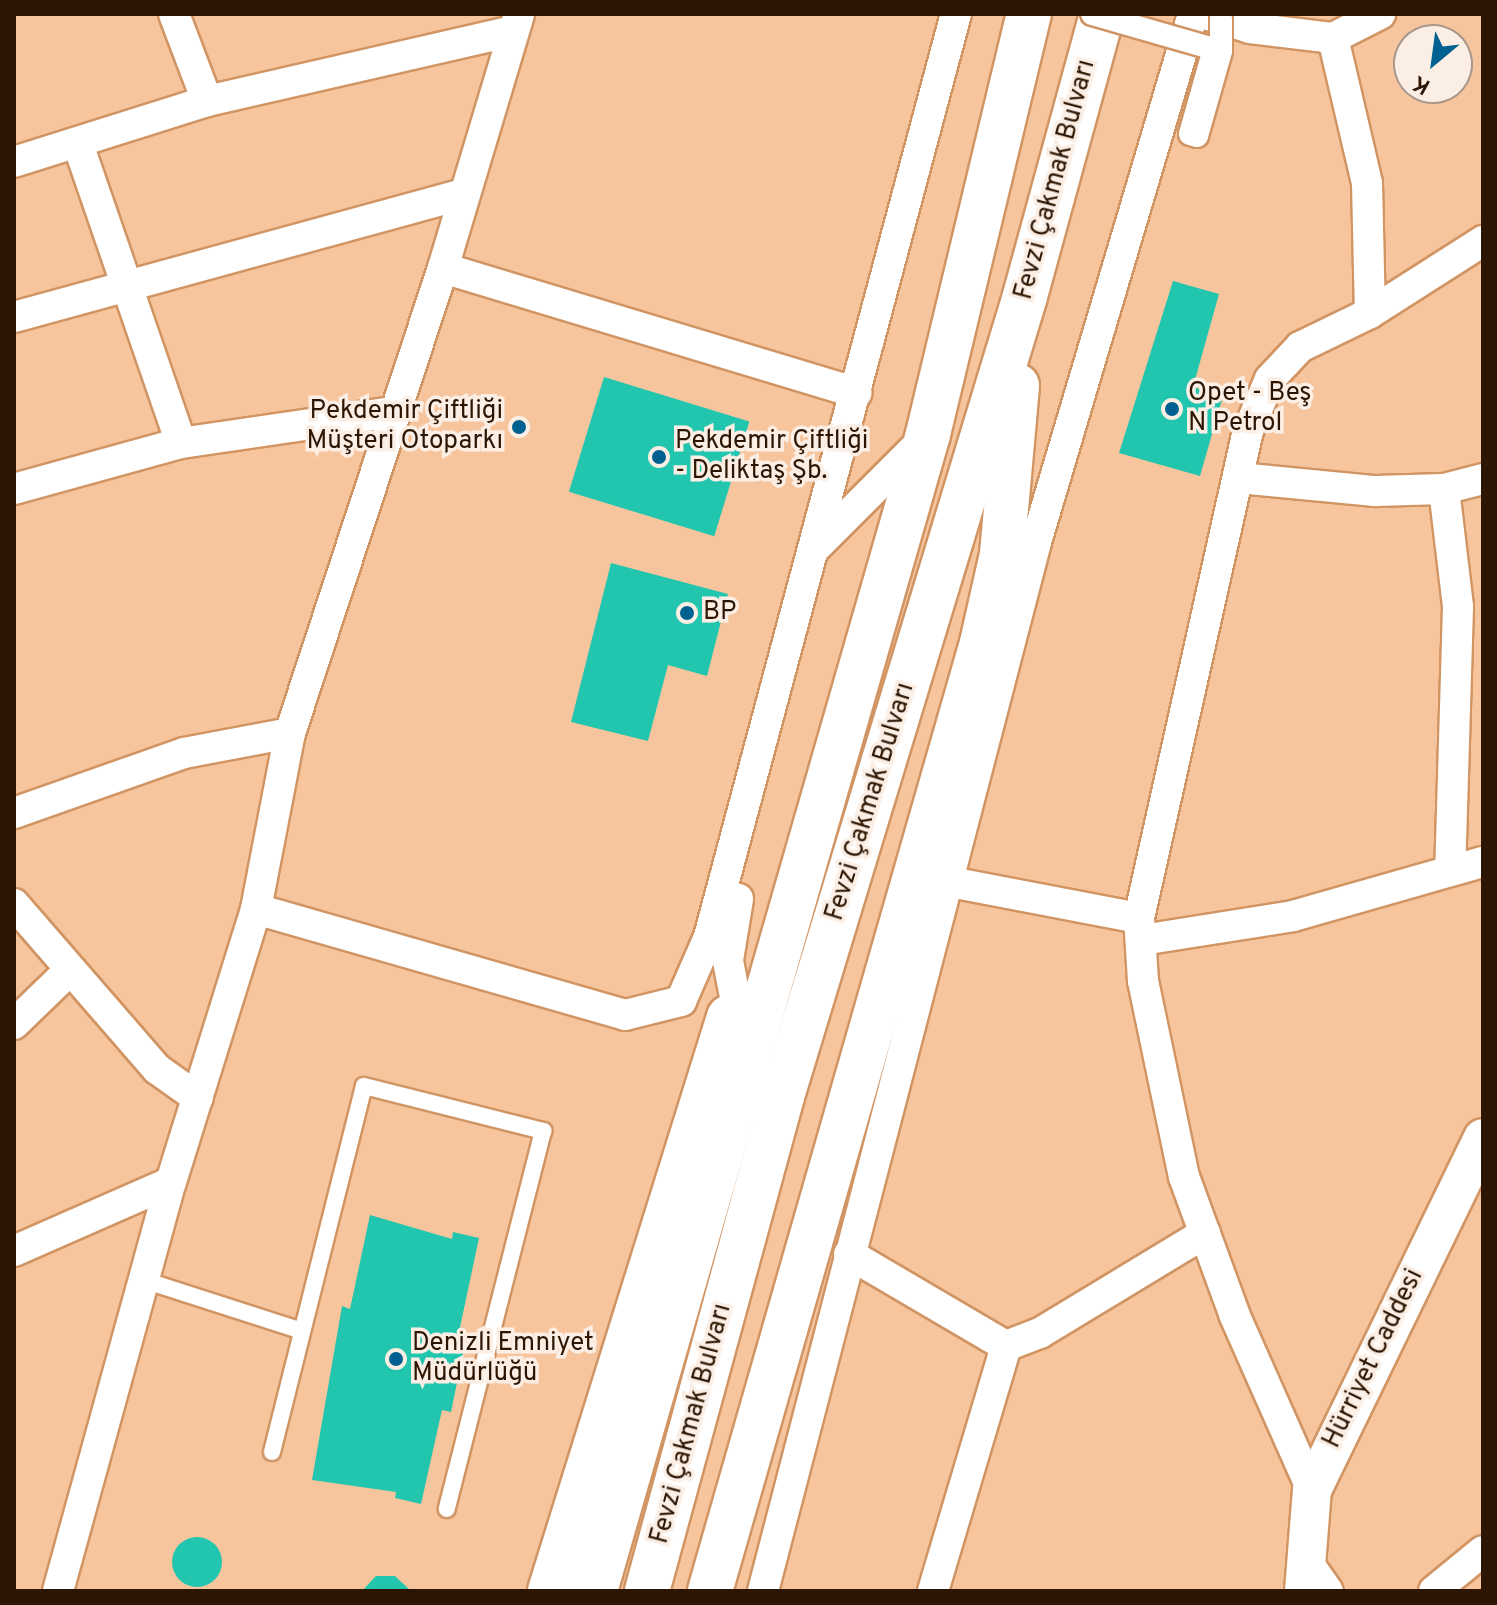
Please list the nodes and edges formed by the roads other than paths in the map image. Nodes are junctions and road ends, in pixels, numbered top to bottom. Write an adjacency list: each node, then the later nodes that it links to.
1 (174, 14): 10 (street)
2 (956, 14): 20 (street)
3 (1029, 14): 22 (main road, Fevzi Çakmak Bulvarı)
4 (1092, 14): 7 (street, bridge)
5 (1102, 14): 17 (main road, Fevzi Çakmak Bulvarı)
6 (1380, 14): 9 (street)
7 (1207, 16): 9 (street); 34 (street)
8 (516, 23): 10 (street); 13 (street)
9 (1333, 38): 18 (street)
10 (207, 101): 11 (street)
11 (78, 144): 12 (street); 16 (street)
12 (14, 162)
13 (463, 194): 15 (street); 16 (street)
14 (1483, 241): 18 (street)
15 (443, 268): 20 (street); 21 (street)
16 (124, 282): 19 (street); 23 (street)
17 (1025, 296): 58 (main road, Fevzi Çakmak Bulvarı); 59 (main road)
18 (1370, 313): 24 (street)
19 (14, 317)
20 (856, 393): 28 (street)
21 (393, 412): 23 (street); 29 (street)
22 (928, 434): 28 (street); 39 (main road); 57 (main road, Fevzi Çakmak Bulvarı)
23 (181, 443): 26 (street)
24 (1239, 478): 27 (street); 37 (street)
25 (1483, 479): 27 (street)
26 (14, 489)
27 (1444, 489): 33 (street)
28 (811, 555): 30 (street)
29 (290, 733): 31 (street); 36 (street)
30 (745, 798): 36 (street); 39 (street)
31 (14, 813)
32 (1483, 862): 33 (street)
33 (1450, 871): 37 (street)
34 (945, 881): 37 (street); 46 (street)
35 (14, 904): 38 (street)
36 (256, 909): 41 (street)
37 (1140, 929): 44 (street)
38 (70, 970): 40 (street); 41 (street)
39 (735, 997): 56 (main road)
40 (14, 1024)
41 (198, 1098): 43 (street)
42 (1483, 1138): 51 (street, Hürriyet Caddesi)
43 (171, 1182): 45 (street); 47 (street)
44 (1205, 1233): 49 (street); 51 (street)
45 (14, 1251)
46 (849, 1254): 49 (street); 60 (street)
47 (144, 1280): 48 (lane); 55 (street)
48 (302, 1331): 50 (lane); 52 (lane)
49 (1006, 1346): 61 (street)
50 (272, 1452)
51 (1312, 1490): 54 (street, Hürriyet Caddesi)
52 (447, 1509)
53 (1483, 1551): 62 (street)
54 (1314, 1583)
55 (58, 1591)
56 (550, 1591)
57 (595, 1591)
58 (647, 1591)
59 (710, 1591)
60 (763, 1591)
61 (933, 1591)
62 (1434, 1591)

